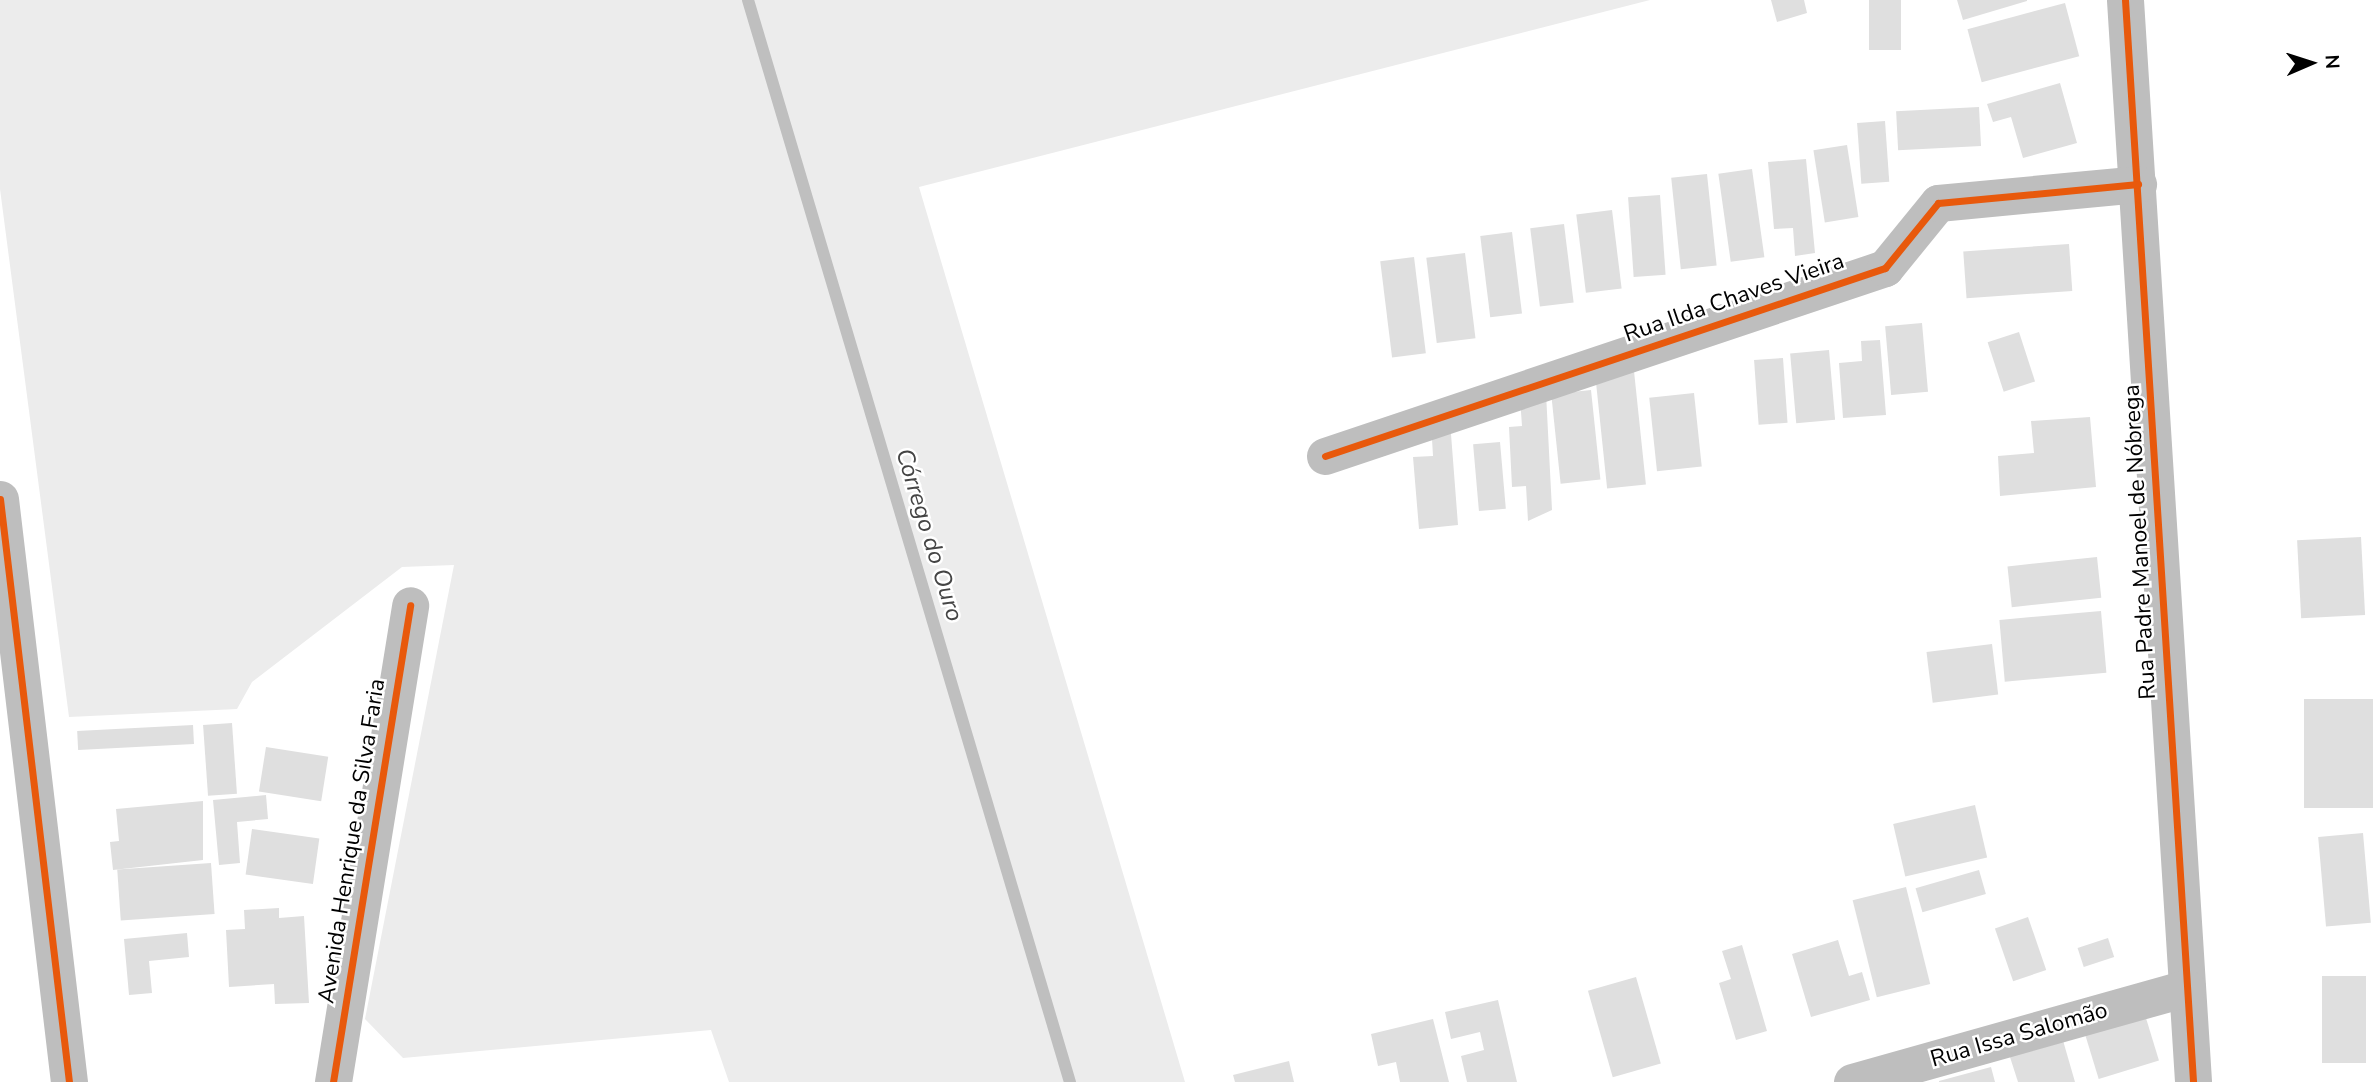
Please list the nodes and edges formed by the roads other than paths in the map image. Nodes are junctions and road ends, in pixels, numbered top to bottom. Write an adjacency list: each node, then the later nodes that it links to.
1 (2125, 0): 2 (street, Rua Padre Manoel de Nóbrega)
2 (2138, 184): 3 (street, Rua Ilda Chaves Vieira); 7 (street, Rua Padre Manoel de Nóbrega)
3 (1325, 456)
4 (0, 499): 5 (street)
5 (5, 594): 8 (street)
6 (410, 605): 9 (street, Avenida Henrique da Silva Faria)
7 (2187, 988): 10 (street, Rua Issa Salomão); 11 (street, Rua Padre Manoel de Nóbrega)
8 (69, 1082)
9 (333, 1082)
10 (1852, 1082)
11 (2193, 1082)

